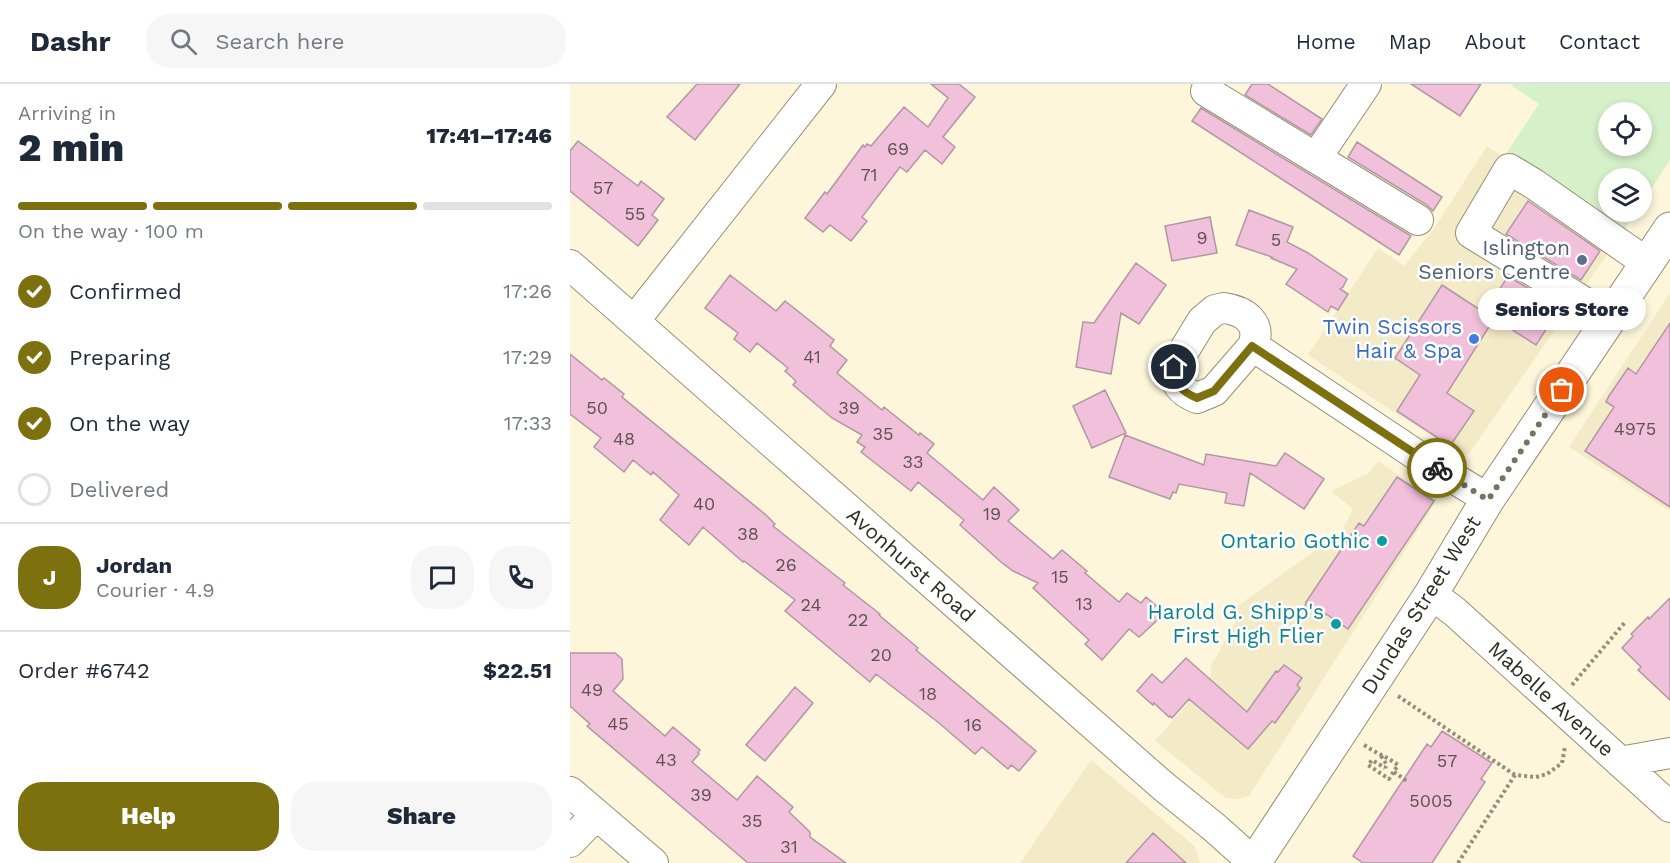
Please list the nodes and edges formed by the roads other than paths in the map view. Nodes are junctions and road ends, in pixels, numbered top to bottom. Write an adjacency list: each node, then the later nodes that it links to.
1 (821, 84): 10 (street)
2 (1366, 84): 4 (street)
3 (1206, 91): 4 (street)
4 (1316, 158): 5 (street)
5 (1418, 220)
6 (1670, 229): 7 (main road, Dundas Street West)
7 (1647, 263): 9 (main road, Dundas Street West); 9 (street)
8 (570, 266): 10 (street, Avonhurst Road)
9 (1610, 318): 12 (main road, Dundas Street West)
10 (634, 321): 21 (street, Avonhurst Road)
11 (1252, 346): 12 (street)
12 (1488, 500): 13 (main road, Dundas Street West)
13 (1431, 594): 15 (street, Mabelle Avenue); 21 (main road, Dundas Street West)
14 (1670, 753): 15 (street)
15 (1620, 762): 17 (street, Mabelle Avenue)
16 (570, 792): 18 (street)
17 (1670, 807)
18 (596, 815): 19 (street); 20 (street)
19 (570, 843)
20 (653, 863)
21 (1254, 863)

